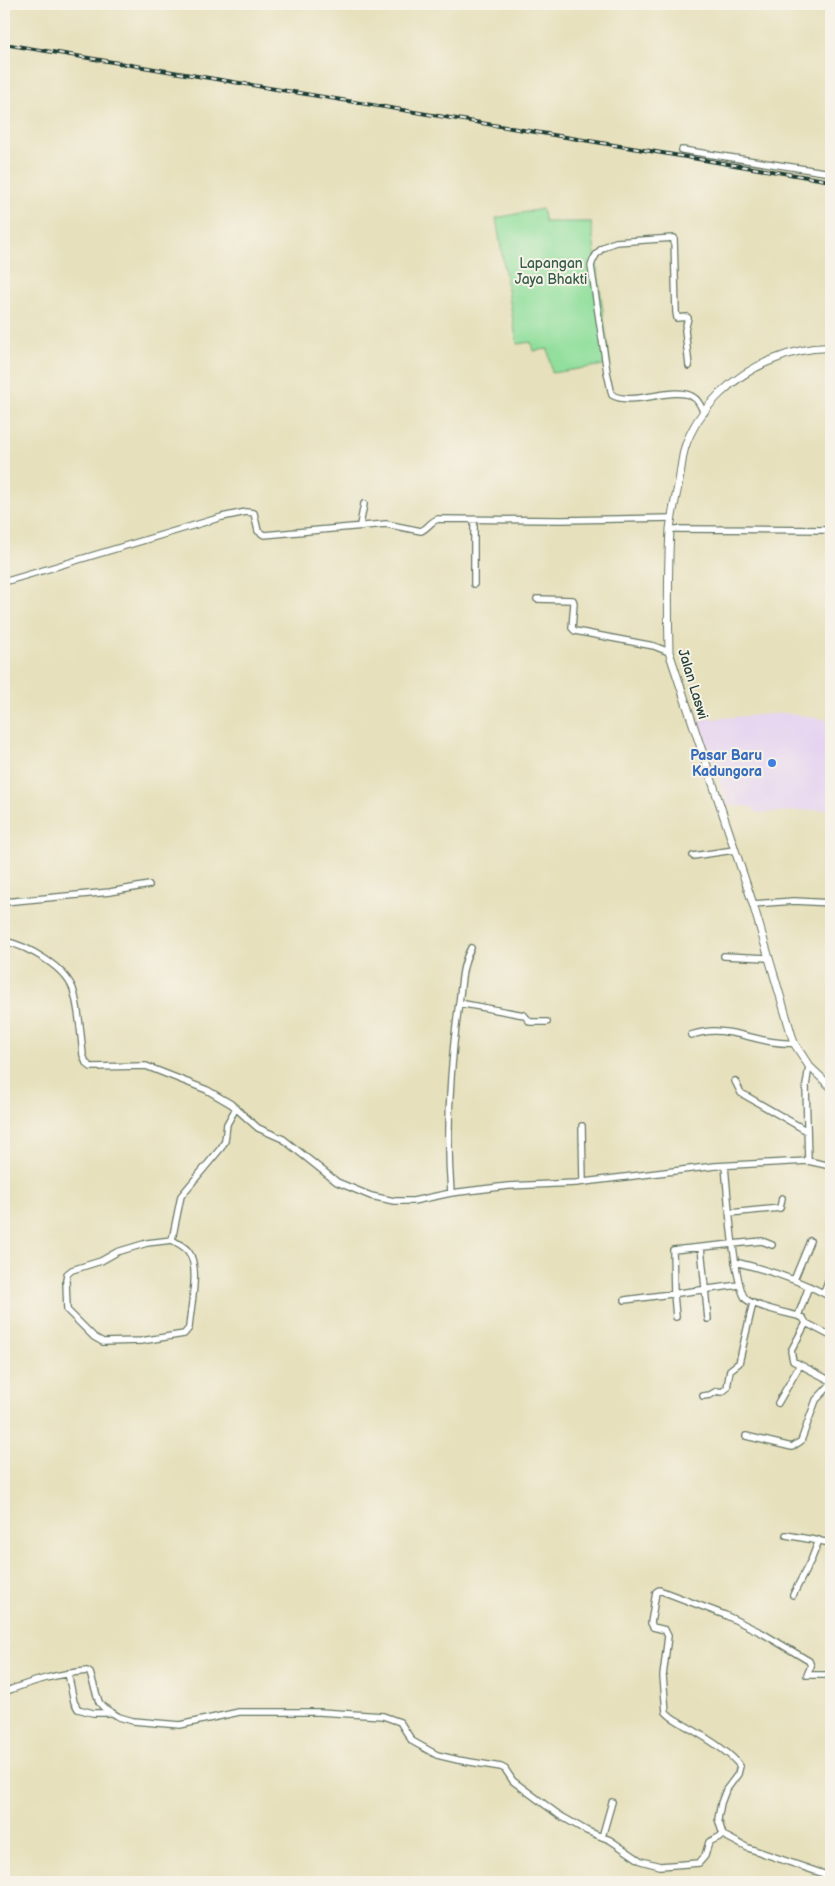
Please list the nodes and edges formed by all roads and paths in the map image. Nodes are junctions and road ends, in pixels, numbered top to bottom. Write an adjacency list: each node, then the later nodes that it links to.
1 (682, 150): 2 (street)
2 (831, 173)
3 (831, 348): 5 (street, Jalan Laswi)
4 (689, 366): 5 (street)
5 (704, 412): 7 (street, Jalan Laswi)
6 (364, 504): 9 (street)
7 (672, 518): 8 (street); 10 (street, Jalan Laswi)
8 (474, 520): 9 (street); 13 (street)
9 (360, 525): 12 (street)
10 (670, 529): 11 (street); 15 (street, Jalan Laswi)
11 (831, 530)
12 (4, 582)
13 (474, 584)
14 (537, 599): 15 (street)
15 (669, 652): 16 (street, Jalan Laswi)
16 (734, 850): 17 (street); 21 (street, Jalan Laswi)
17 (693, 856)
18 (150, 885): 19 (street)
19 (4, 902)
20 (831, 903): 21 (street)
21 (753, 904): 25 (street, Jalan Laswi)
22 (4, 942): 33 (street)
23 (471, 948): 26 (street)
24 (724, 956): 25 (street)
25 (768, 958): 29 (street, Jalan Laswi)
26 (459, 1003): 27 (street); 40 (street)
27 (547, 1022)
28 (691, 1035): 29 (street)
29 (794, 1042): 30 (street, Jalan Laswi)
30 (808, 1066): 32 (street, Jalan Laswi); 35 (street)
31 (735, 1081): 35 (street)
32 (831, 1087)
33 (236, 1108): 40 (street); 43 (street)
34 (582, 1126): 39 (street)
35 (807, 1130): 36 (street)
36 (808, 1161): 37 (street); 38 (street)
37 (725, 1166): 39 (street); 42 (street)
38 (831, 1166)
39 (582, 1182): 40 (street)
40 (451, 1193)
41 (782, 1198): 42 (street)
42 (730, 1213): 45 (street)
43 (172, 1240): 43 (street)
44 (810, 1241): 50 (street)
45 (733, 1244): 46 (street); 47 (street); 48 (street)
46 (772, 1245)
47 (701, 1247): 53 (street); 55 (street)
48 (735, 1262): 50 (street); 51 (street)
49 (831, 1274): 54 (street)
50 (794, 1280): 52 (street)
51 (739, 1284): 53 (street); 58 (street)
52 (809, 1286): 54 (street); 59 (street)
53 (706, 1290): 55 (street); 61 (street)
54 (824, 1293): 56 (street)
55 (674, 1294): 57 (street); 60 (street)
56 (831, 1297)
57 (625, 1300)
58 (753, 1303): 59 (street); 66 (street)
59 (798, 1316): 62 (street)
60 (676, 1317)
61 (708, 1319)
62 (806, 1323): 63 (street); 64 (street)
63 (831, 1336)
64 (800, 1365): 65 (street); 67 (street)
65 (831, 1382): 68 (street)
66 (703, 1396)
67 (778, 1403)
68 (746, 1436)
69 (786, 1534): 70 (street)
70 (819, 1540): 71 (street); 72 (street)
71 (831, 1543)
72 (793, 1596)
73 (68, 1673): 75 (street); 76 (street); 76 (street)
74 (831, 1675): 78 (street)
75 (4, 1692)
76 (111, 1713): 79 (street)
77 (612, 1802): 79 (street)
78 (723, 1835): 79 (street); 80 (street)
79 (602, 1837)
80 (831, 1879)

